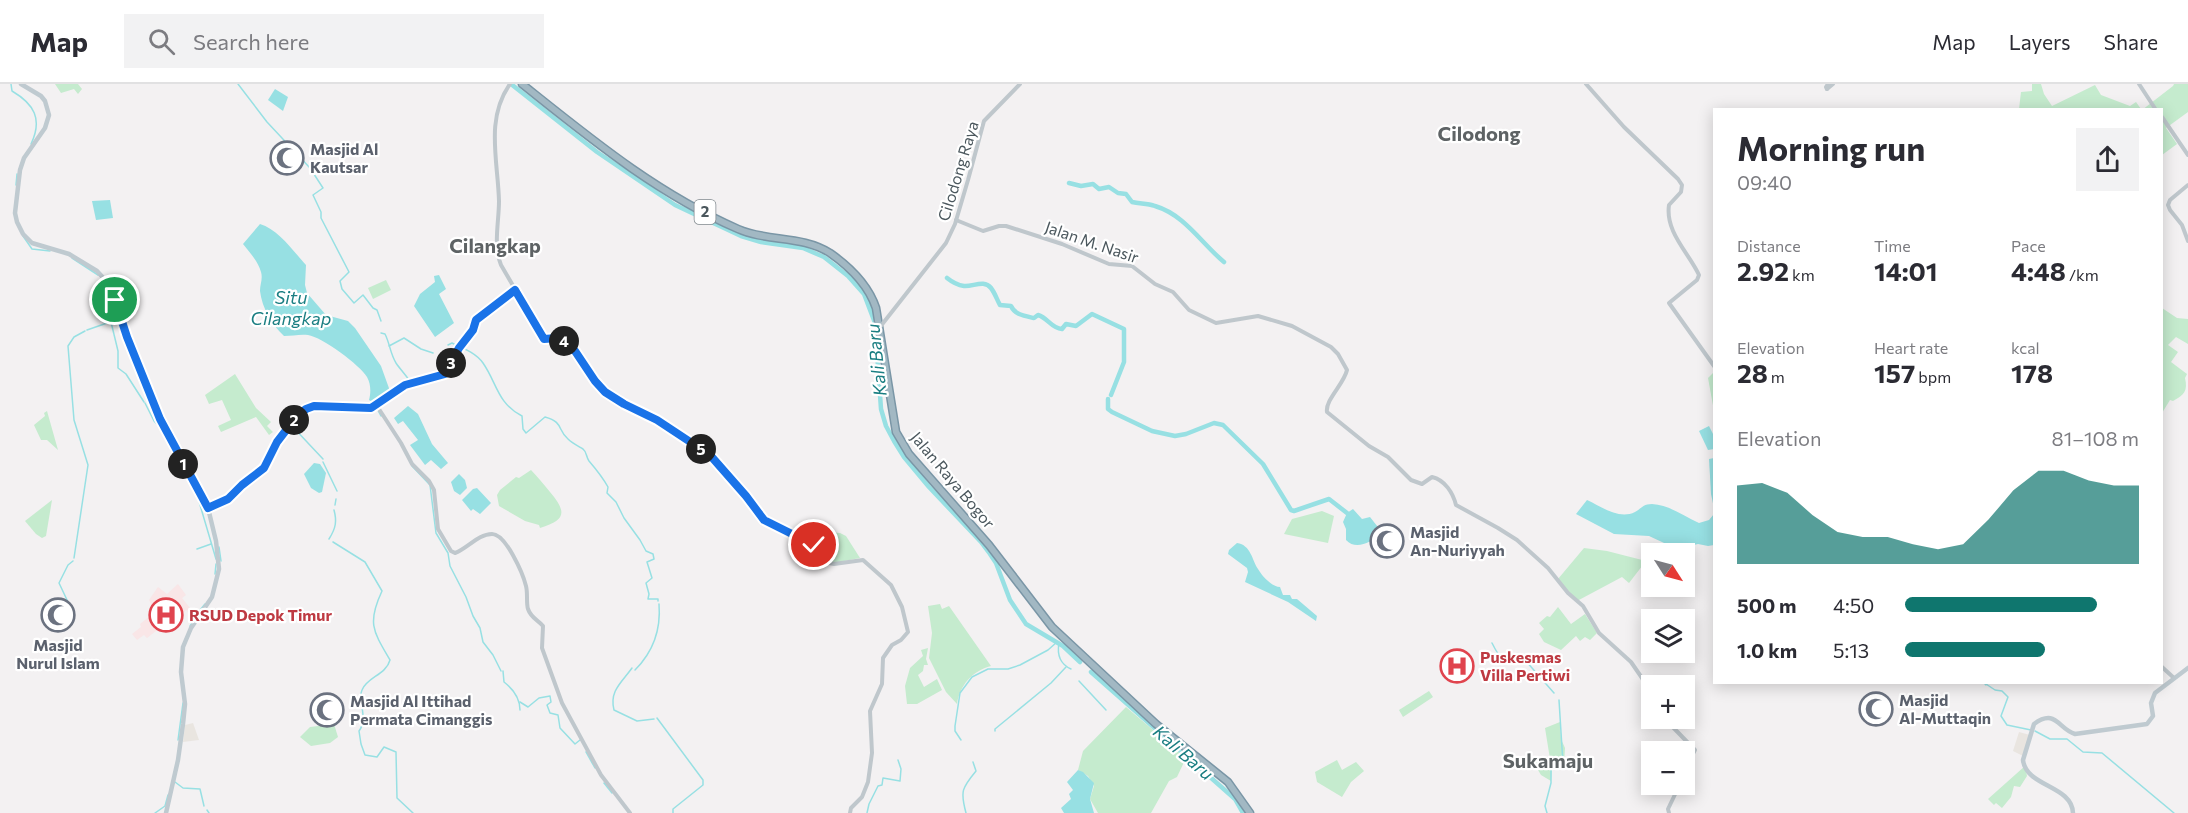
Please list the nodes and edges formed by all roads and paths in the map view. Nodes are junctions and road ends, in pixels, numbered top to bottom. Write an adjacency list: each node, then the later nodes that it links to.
1 (21, 84): 19 (main road)
2 (524, 84): 16 (highway, Jalan Raya Bogor / 2)
3 (1020, 84): 13 (street, Cilodong Raya)
4 (1586, 84): 17 (street)
5 (1828, 84): 6 (street)
6 (1833, 84)
7 (2139, 84): 9 (street)
8 (509, 85): 15 (street)
9 (2155, 108)
10 (2163, 118): 11 (street)
11 (2188, 155)
12 (2188, 184): 14 (street)
13 (956, 220): 16 (street, Cilodong Raya); 22 (street, Jalan M. Nasir)
14 (2188, 241)
15 (515, 290): 18 (street); 29 (street)
16 (882, 330): 30 (highway, Jalan Raya Bogor / 2)
17 (1713, 365)
18 (375, 407): 19 (street); 28 (street)
19 (208, 508): 27 (main road)
20 (2163, 668): 23 (street)
21 (2188, 668): 23 (main road)
22 (1641, 677)
23 (2175, 679): 32 (main road)
24 (1675, 729): 25 (street)
25 (1686, 741)
26 (1675, 795): 31 (street)
27 (166, 813)
28 (630, 813)
29 (849, 813)
30 (1252, 813)
31 (1669, 813)
32 (2073, 813)

